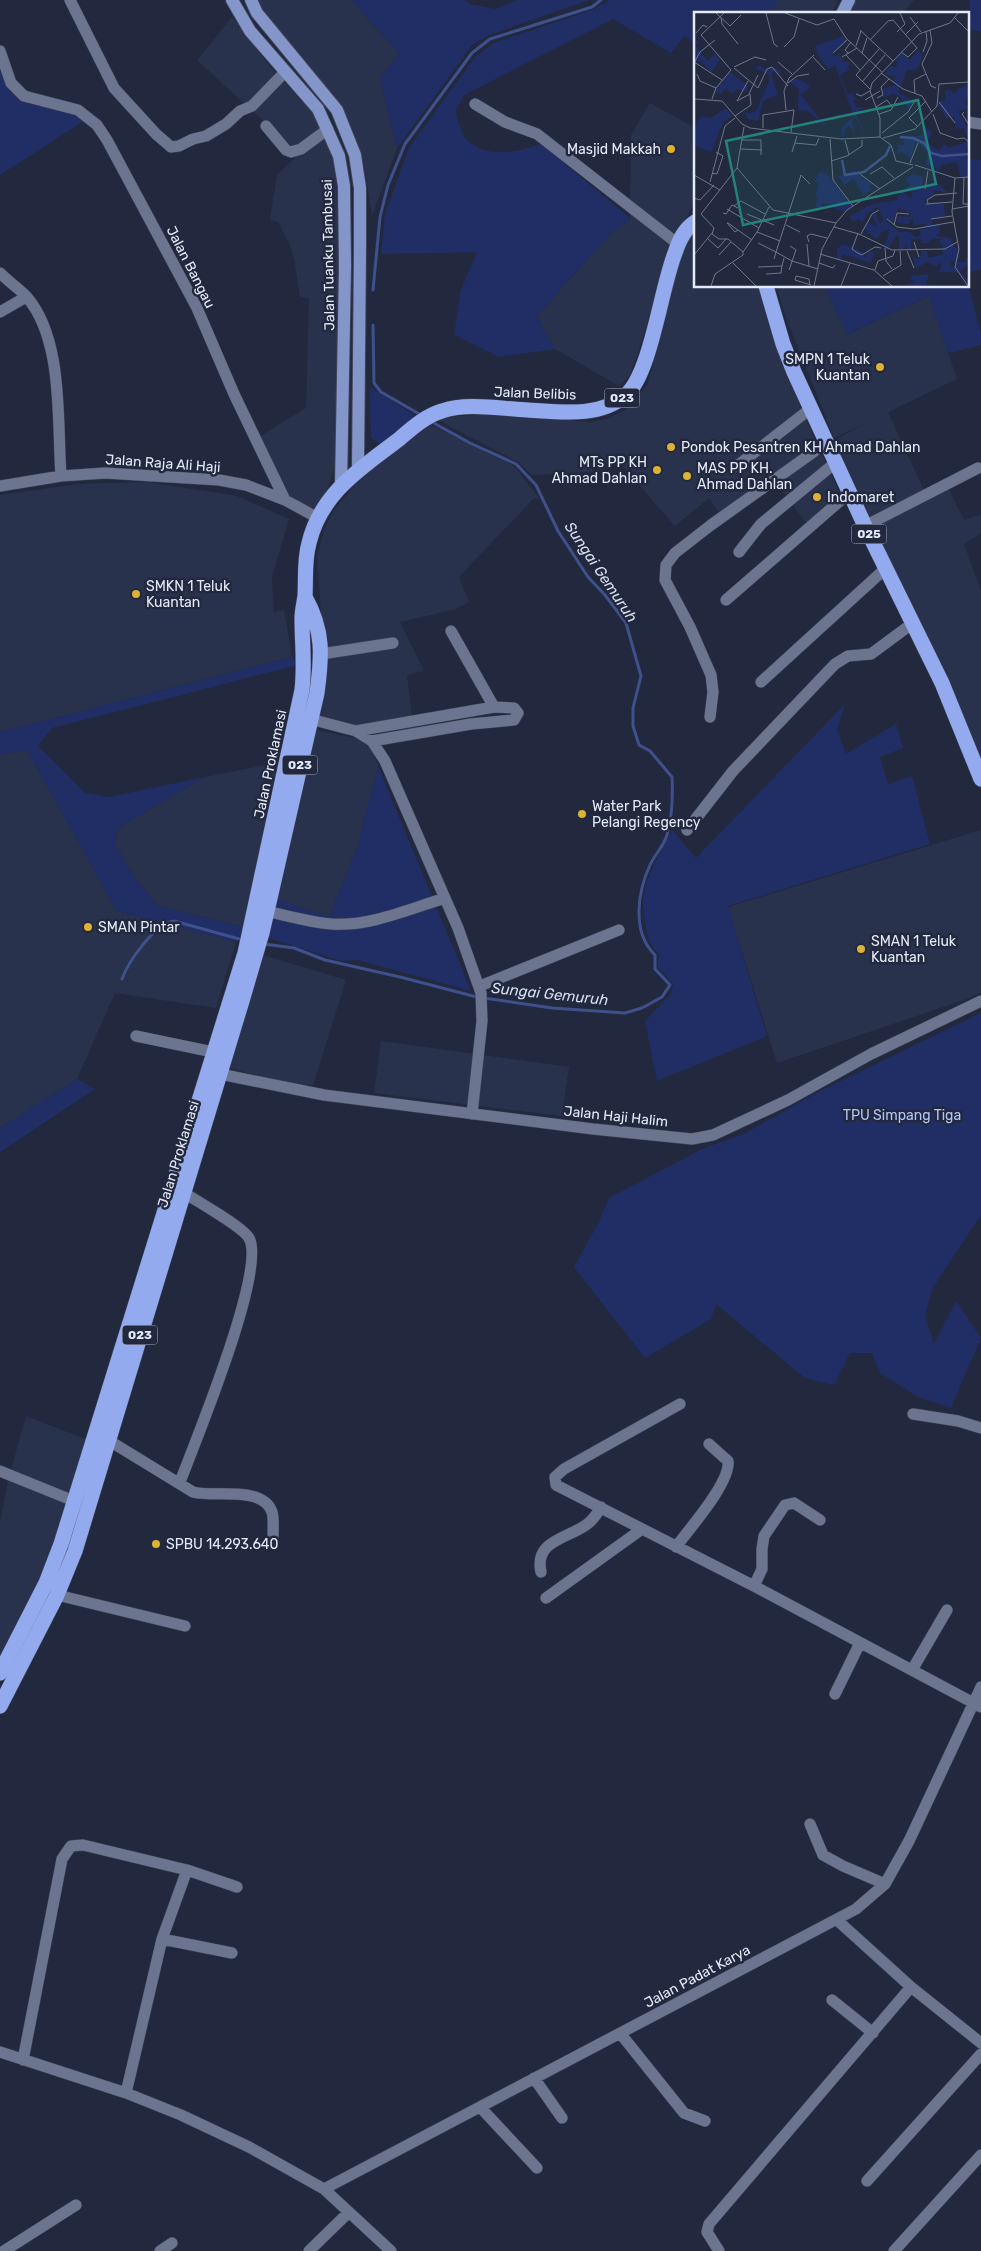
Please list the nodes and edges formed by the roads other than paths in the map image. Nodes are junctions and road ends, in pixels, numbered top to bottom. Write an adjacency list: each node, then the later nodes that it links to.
1 (70, 0): 7 (street)
2 (232, 0): 7 (main road, Jalan Tuanku Tambusai)
3 (251, 0): 23 (main road)
4 (849, 0): 5 (main road)
5 (843, 12)
6 (0, 51): 29 (street, Jalan Bangau)
7 (284, 73): 12 (main road, Jalan Tuanku Tambusai)
8 (475, 104): 14 (street)
9 (968, 122): 10 (street)
10 (981, 124)
11 (266, 126): 12 (street)
12 (328, 129): 26 (main road, Jalan Tuanku Tambusai)
13 (694, 223): 14 (highway, Jalan Belibis / 023)
14 (678, 244): 23 (highway, Jalan Belibis / 023)
15 (0, 273): 17 (street)
16 (767, 288): 19 (highway, 025)
17 (26, 297): 18 (street); 25 (street)
18 (0, 312)
19 (810, 409): 20 (highway, 025); 22 (street)
20 (826, 443): 21 (highway, 025); 43 (street)
21 (835, 463): 28 (highway, 025); 32 (street)
22 (737, 466)
23 (358, 468): 26 (highway, Jalan Proklamasi / 023)
24 (978, 468): 31 (street)
25 (61, 476): 27 (street, Jalan Raja Ali Haji); 29 (street, Jalan Raja Ali Haji)
26 (341, 484): 30 (highway, Jalan Proklamasi / 023)
27 (0, 486)
28 (849, 492): 31 (highway, 025); 35 (street)
29 (285, 500): 30 (street, Jalan Raja Ali Haji)
30 (318, 518): 34 (highway, Jalan Proklamasi / 023)
31 (865, 526): 33 (highway, 025)
32 (739, 552)
33 (886, 568): 36 (highway, 025); 40 (street)
34 (305, 597): 39 (highway, Jalan Proklamasi / 023); 41 (highway, Jalan Proklamasi / 023)
35 (726, 600)
36 (913, 623): 47 (highway, 025); 48 (street)
37 (451, 631): 42 (street)
38 (393, 643): 39 (street)
39 (321, 654): 41 (highway, Jalan Proklamasi / 023)
40 (761, 682)
41 (310, 691): 44 (highway, Jalan Proklamasi / 023); 50 (highway, Jalan Proklamasi / 023)
42 (494, 707): 45 (street); 46 (street)
43 (710, 717)
44 (310, 719): 45 (street); 50 (highway, Jalan Proklamasi / 023)
45 (356, 731): 46 (street)
46 (372, 741): 49 (street)
47 (981, 779)
48 (687, 830)
49 (445, 898): 50 (street); 52 (street)
50 (261, 910): 53 (highway, Jalan Proklamasi / 023)
51 (618, 930): 52 (street)
52 (481, 995): 58 (street)
53 (237, 1000): 56 (highway, Jalan Proklamasi / 023); 57 (highway, Jalan Proklamasi / 023)
54 (981, 1001): 58 (street, Jalan Haji Halim)
55 (136, 1036): 56 (street)
56 (213, 1052): 60 (highway, Jalan Proklamasi / 023)
57 (220, 1074): 58 (street, Jalan Haji Halim); 59 (highway, Jalan Proklamasi / 023)
58 (472, 1114)
59 (183, 1192): 60 (highway, Jalan Proklamasi / 023); 67 (street)
60 (115, 1395): 64 (highway, Jalan Proklamasi / 023); 68 (highway, Jalan Proklamasi / 023)
61 (680, 1404): 69 (street)
62 (913, 1414): 63 (street)
63 (981, 1428)
64 (108, 1440): 67 (street); 76 (highway, Jalan Proklamasi / 023)
65 (709, 1444): 73 (street)
66 (0, 1471): 68 (street)
67 (180, 1482): 72 (street)
68 (74, 1501): 82 (highway, Jalan Proklamasi / 023)
69 (601, 1507): 71 (street); 74 (street)
70 (820, 1520): 75 (street)
71 (642, 1529): 73 (street); 77 (street)
72 (273, 1536)
73 (676, 1546): 75 (street)
74 (541, 1572)
75 (754, 1586): 80 (street)
76 (57, 1595): 79 (street); 86 (highway, Jalan Proklamasi / 023)
77 (546, 1598)
78 (947, 1610): 81 (street)
79 (185, 1626)
80 (860, 1643): 81 (street); 84 (street)
81 (912, 1670): 85 (street)
82 (0, 1673)
83 (981, 1687): 85 (street, Jalan Padat Karya)
84 (835, 1694)
85 (978, 1705): 89 (street, Jalan Padat Karya)
86 (0, 1706)
87 (810, 1824): 89 (street)
88 (187, 1870): 90 (street); 92 (street); 101 (street)
89 (885, 1884): 91 (street, Jalan Padat Karya)
90 (237, 1886)
91 (837, 1920): 94 (street); 97 (street, Jalan Padat Karya)
92 (162, 1939): 93 (street); 103 (street)
93 (232, 1952)
94 (911, 1987): 96 (street); 98 (street)
95 (832, 2000): 96 (street)
96 (873, 2033): 118 (street)
97 (620, 2034): 102 (street, Jalan Padat Karya); 106 (street)
98 (981, 2043)
99 (0, 2052): 101 (street)
100 (981, 2054): 109 (street)
101 (23, 2060): 103 (street)
102 (534, 2078): 104 (street, Jalan Padat Karya); 105 (street)
103 (126, 2093): 110 (street)
104 (480, 2107): 108 (street); 110 (street, Jalan Padat Karya)
105 (562, 2118)
106 (705, 2120)
107 (981, 2155): 119 (street)
108 (537, 2168)
109 (867, 2182)
110 (324, 2189): 112 (street)
111 (76, 2205): 114 (street)
112 (349, 2212): 116 (street); 117 (street)
113 (172, 2243): 115 (street)
114 (4, 2251)
115 (160, 2251)
116 (309, 2251)
117 (391, 2251)
118 (719, 2251)
119 (894, 2251)

